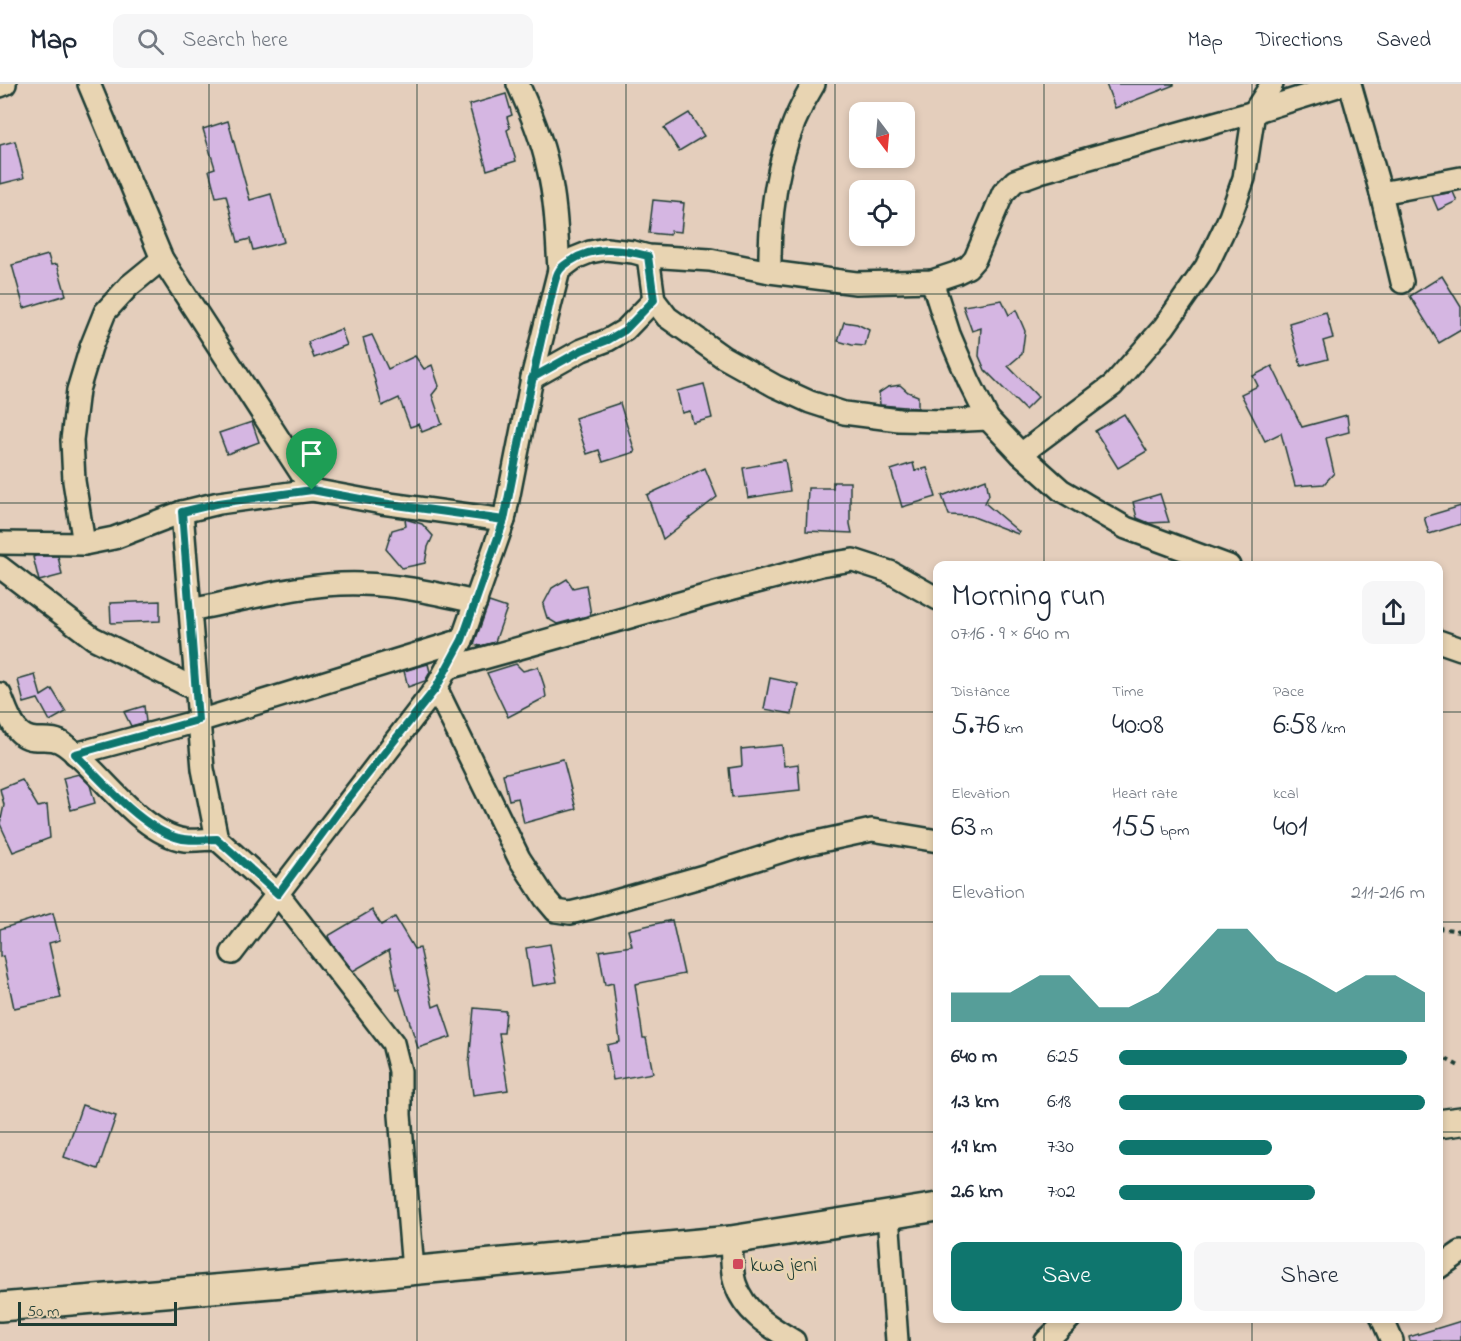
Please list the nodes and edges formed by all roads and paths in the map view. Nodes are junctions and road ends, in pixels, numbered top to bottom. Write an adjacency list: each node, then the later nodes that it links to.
1 (5, 84): 8 (street)
2 (89, 84): 13 (street)
3 (518, 84): 14 (street)
4 (814, 84): 15 (street)
5 (1272, 84): 9 (street)
6 (1344, 84): 9 (street)
7 (1350, 84): 11 (street)
8 (0, 86)
9 (1254, 112): 16 (street); 21 (street)
10 (1461, 178): 11 (street)
11 (1381, 193): 17 (street)
12 (648, 256): 14 (street); 15 (street); 18 (street)
13 (162, 259): 22 (street); 26 (street)
14 (559, 270): 19 (street)
15 (770, 272): 16 (street)
16 (932, 281): 20 (street)
17 (1402, 282)
18 (654, 300): 19 (street); 20 (street)
19 (532, 378): 24 (street)
20 (988, 419): 21 (street)
21 (1021, 454): 27 (street)
22 (312, 490): 23 (street); 24 (street)
23 (182, 512): 26 (street); 31 (street)
24 (504, 520): 30 (street)
25 (0, 543): 26 (street)
26 (84, 544)
27 (1215, 561)
28 (0, 567): 37 (street)
29 (933, 596): 35 (street)
30 (476, 602): 31 (street); 32 (street)
31 (190, 610): 37 (street)
32 (462, 640): 35 (street); 39 (street)
33 (1443, 643): 34 (street)
34 (1461, 649)
35 (448, 668): 36 (street)
36 (436, 688): 42 (street); 43 (street)
37 (195, 689): 39 (street)
38 (0, 694): 40 (street)
39 (198, 720): 40 (street); 41 (street)
40 (75, 754): 41 (street)
41 (217, 839): 43 (street)
42 (933, 840)
43 (278, 894): 46 (street); 56 (street)
44 (1443, 929): 45 (path)
45 (1461, 932)
46 (232, 953)
47 (1443, 1058): 48 (path)
48 (1461, 1067)
49 (1461, 1121): 50 (street)
50 (1443, 1123)
51 (933, 1208): 52 (street)
52 (888, 1215): 53 (street); 61 (street)
53 (731, 1240): 56 (street); 60 (street)
54 (1461, 1252): 55 (street)
55 (1443, 1265)
56 (413, 1270): 57 (street)
57 (0, 1307)
58 (1065, 1323): 62 (street)
59 (1385, 1323): 63 (street)
60 (794, 1341)
61 (897, 1341)
62 (1046, 1341)
63 (1392, 1341)

